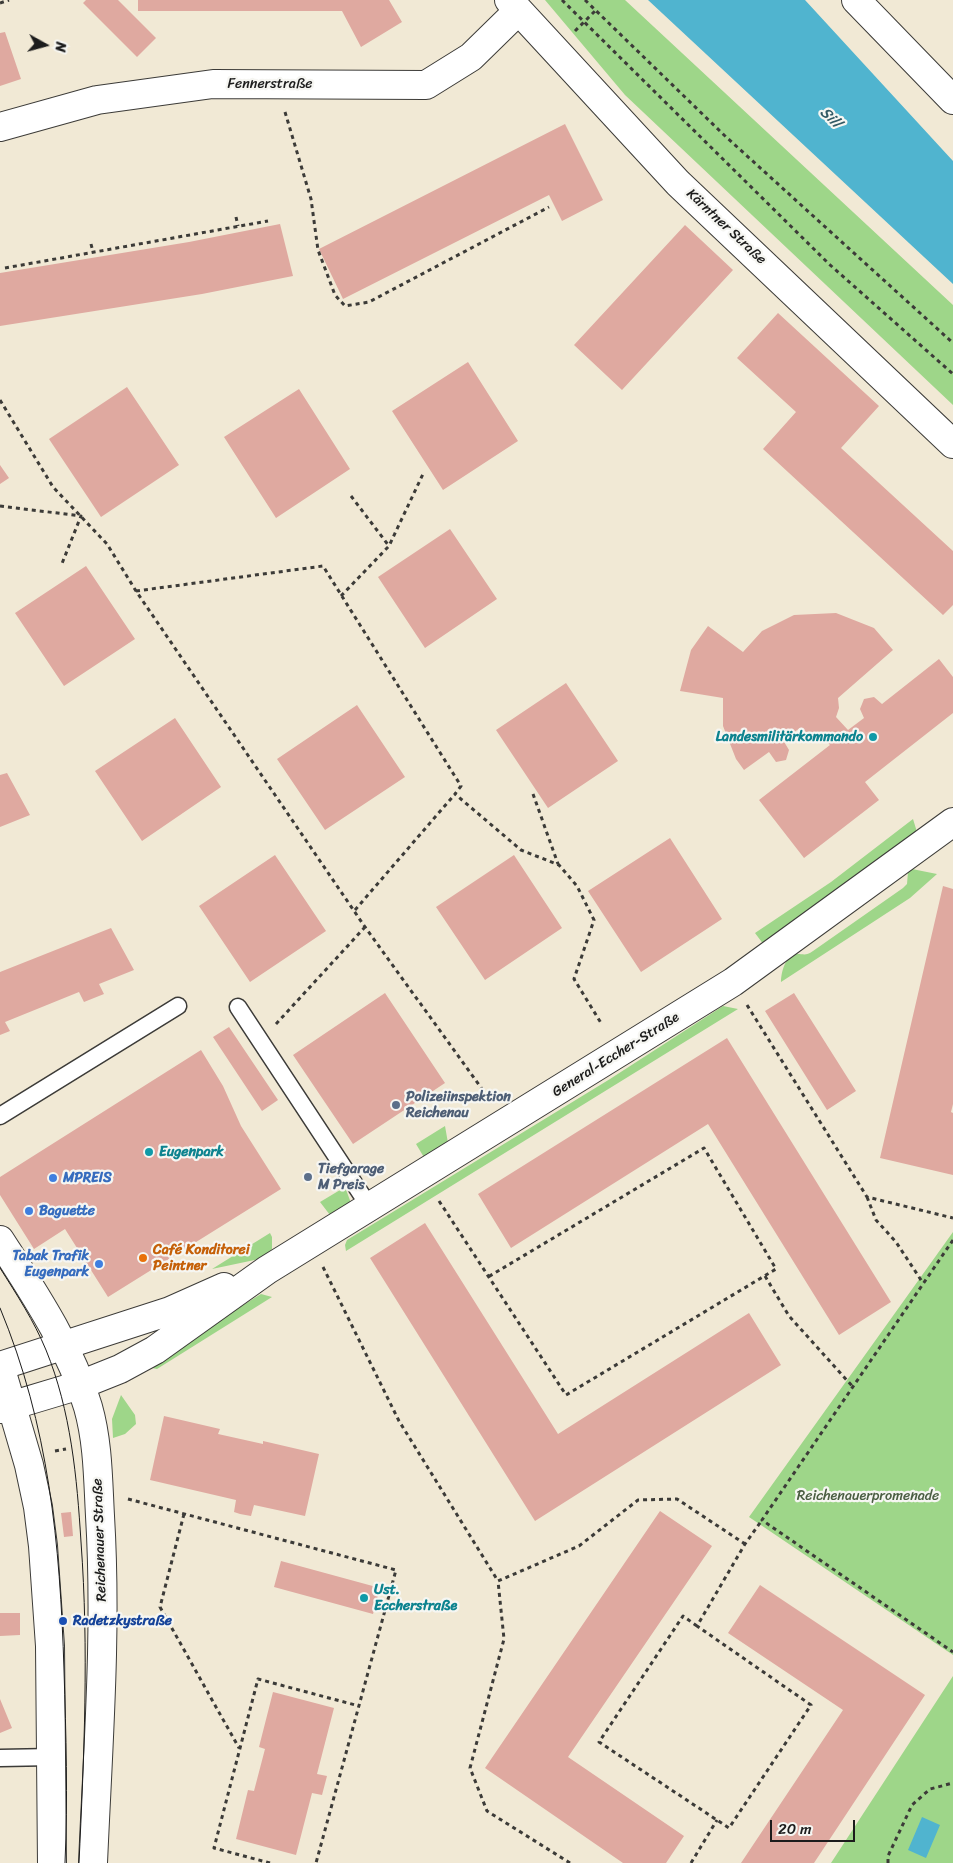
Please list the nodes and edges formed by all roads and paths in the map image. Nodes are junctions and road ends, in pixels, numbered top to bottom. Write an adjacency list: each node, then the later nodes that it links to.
1 (10, 0): 5 (path)
2 (562, 0): 8 (path)
3 (584, 0): 7 (path)
4 (856, 0): 10 (street)
5 (0, 3)
6 (513, 6): 9 (street, Fennerstraße); 22 (street, Kärntner Straße)
7 (595, 12): 8 (path); 19 (path)
8 (583, 23): 20 (path)
9 (278, 84): 11 (street, Fennerstraße); 12 (path)
10 (953, 100)
11 (0, 128)
12 (548, 207)
13 (236, 217): 15 (path)
14 (268, 221): 15 (path)
15 (238, 226): 17 (path)
16 (91, 244): 17 (path)
17 (93, 252): 18 (path)
18 (5, 268)
19 (953, 343)
20 (953, 374)
21 (0, 400): 26 (path)
22 (953, 444)
23 (423, 474): 27 (path)
24 (351, 496): 27 (path)
25 (0, 506): 26 (path)
26 (80, 516): 28 (path); 29 (path)
27 (389, 546): 30 (path)
28 (62, 566)
29 (136, 591): 30 (path); 35 (path)
30 (342, 596): 31 (path)
31 (455, 794): 34 (path); 35 (path)
32 (533, 794): 34 (path)
33 (953, 822): 46 (street, General-Eccher-Straße)
34 (559, 865): 40 (path)
35 (354, 910): 36 (path)
36 (364, 927): 41 (path); 42 (path)
37 (178, 1006): 43 (lane)
38 (238, 1008): 41 (lane)
39 (755, 1017): 44 (path)
40 (601, 1023)
41 (261, 1041): 46 (lane)
42 (485, 1093)
43 (0, 1116)
44 (867, 1197): 47 (path); 54 (path)
45 (439, 1201): 53 (path)
46 (369, 1206): 50 (street, General-Eccher-Straße)
47 (953, 1218)
48 (0, 1240): 55 (street, Reichenauer Straße)
49 (953, 1240): 54 (path)
50 (312, 1244): 51 (street, General-Eccher-Straße); 68 (path)
51 (267, 1270): 55 (street, General-Eccher-Straße); 57 (street, General-Eccher-Straße)
52 (765, 1276): 53 (path); 53 (path); 58 (path)
53 (488, 1277)
54 (924, 1283): 58 (path)
55 (63, 1346): 56 (street, General-Eccher-Straße); 57 (street, Reichenauer Straße)
56 (0, 1366): 59 (street)
57 (80, 1385): 59 (street, General-Eccher-Straße); 78 (street, Reichenauer Straße)
58 (853, 1387): 66 (path)
59 (6, 1407): 73 (street)
60 (66, 1449): 61 (path)
61 (59, 1451): 62 (path); 63 (path)
62 (51, 1452)
63 (60, 1457)
64 (128, 1499): 65 (path)
65 (184, 1514): 71 (path); 72 (path)
66 (762, 1520): 67 (path); 70 (path)
67 (745, 1544): 68 (path); 69 (path)
68 (498, 1581): 81 (path)
69 (697, 1626): 76 (path); 76 (path)
70 (953, 1652)
71 (359, 1706): 72 (path); 80 (path)
72 (240, 1748): 79 (path)
73 (53, 1757): 74 (lane); 77 (street)
74 (0, 1758)
75 (953, 1782): 83 (path)
76 (717, 1820): 82 (path)
77 (52, 1863)
78 (93, 1863)
79 (270, 1863)
80 (316, 1863)
81 (570, 1863)
82 (691, 1863)
83 (888, 1863)

